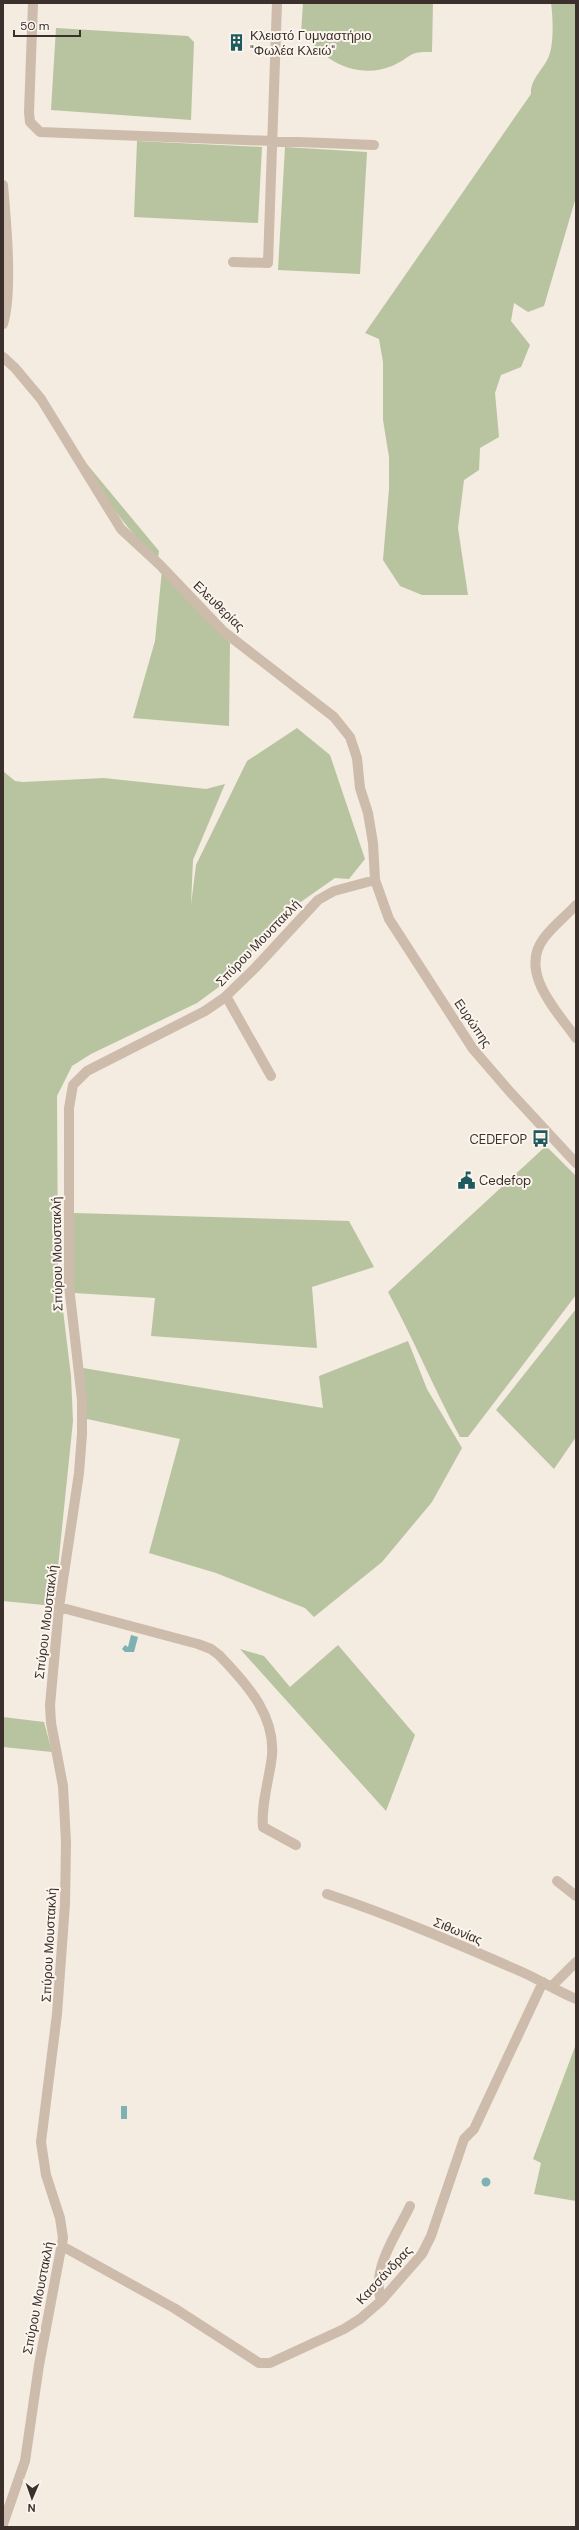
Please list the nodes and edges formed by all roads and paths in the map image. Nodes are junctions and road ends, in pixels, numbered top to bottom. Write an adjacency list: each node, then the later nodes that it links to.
1 (33, 3): 3 (street)
2 (277, 3): 3 (street)
3 (272, 141): 4 (street); 6 (street)
4 (374, 145)
5 (3, 185): 7 (street)
6 (233, 262)
7 (3, 324)
8 (3, 358): 9 (street, Ελευθερίας)
9 (375, 880): 11 (street, Σπύρου Μουστακλή); 14 (street, Ευρώπης)
10 (576, 905): 12 (street)
11 (226, 996): 13 (street); 15 (street, Σπύρου Μουστακλή)
12 (576, 1038)
13 (271, 1076)
14 (576, 1163)
15 (59, 1607): 16 (street); 24 (street, Σπύρου Μουστακλή)
16 (296, 1845)
17 (557, 1881): 19 (street)
18 (327, 1894): 21 (street, Σιθωνίας)
19 (576, 1896)
20 (576, 1962): 21 (street, Κασσάνδρας)
21 (547, 1985): 22 (street, Σιθωνίας); 25 (street, Κασσάνδρας)
22 (576, 1999)
23 (410, 2206): 25 (street)
24 (62, 2246): 25 (street, Κασσάνδρας); 26 (street, Σπύρου Μουστακλή)
25 (381, 2301)
26 (3, 2524)

